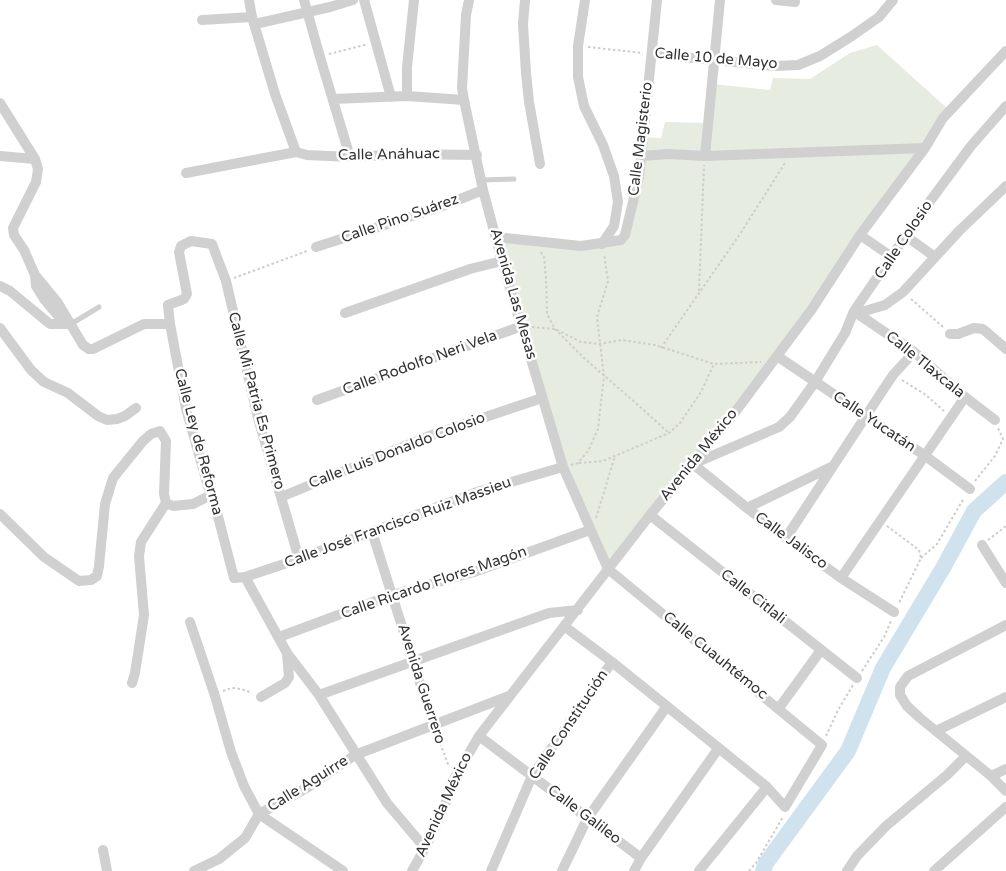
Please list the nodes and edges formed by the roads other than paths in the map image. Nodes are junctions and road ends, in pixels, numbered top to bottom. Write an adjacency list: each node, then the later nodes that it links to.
1 (249, 0): 16 (street)
2 (304, 0): 14 (street)
3 (353, 0): 14 (street)
4 (364, 0): 21 (street)
5 (414, 0): 20 (street)
6 (470, 0): 23 (street, Avenida Las Mesas)
7 (526, 0): 34 (street)
8 (585, 0): 42 (street)
9 (657, 0): 18 (street, Calle Magisterio)
10 (720, 0): 19 (street)
11 (776, 0): 13 (street)
12 (893, 0): 19 (street, Calle 10 de Mayo)
13 (795, 2)
14 (308, 11): 16 (street); 22 (street)
15 (202, 20): 16 (street)
16 (254, 20): 27 (street)
17 (1006, 51): 26 (street, Avenida México)
18 (652, 54): 19 (street, Calle 10 de Mayo); 30 (street, Calle Magisterio)
19 (715, 59): 31 (street)
20 (407, 96): 21 (street); 23 (street)
21 (391, 97): 22 (street)
22 (333, 99): 32 (street)
23 (464, 100): 28 (street, Avenida Las Mesas)
24 (0, 102): 33 (street)
25 (1006, 106): 40 (street, Calle Colosio)
26 (924, 148): 31 (street); 39 (street, Avenida México)
27 (298, 153): 32 (street, Calle Anáhuac); 35 (street, Calle Anáhuac)
28 (477, 155): 32 (street, Calle Anáhuac); 37 (street, Avenida Las Mesas)
29 (0, 156): 33 (street)
30 (641, 156): 31 (street); 42 (street, Calle Magisterio)
31 (705, 156)
32 (350, 157)
33 (35, 159): 52 (street)
34 (540, 164)
35 (186, 173)
36 (514, 180): 37 (lane)
37 (483, 185): 41 (street, Avenida Las Mesas); 43 (street, Calle Pino Suárez)
38 (1006, 186): 45 (street)
39 (860, 235): 44 (street); 59 (street, Avenida México)
40 (906, 236): 44 (street, Calle Colosio); 45 (street)
41 (496, 237): 42 (street, Calle Magisterio); 46 (street, Avenida Las Mesas)
42 (602, 244)
43 (316, 247)
44 (892, 257): 50 (street, Calle Colosio)
45 (935, 257): 50 (street)
46 (502, 261): 51 (street); 54 (street, Avenida Las Mesas)
47 (0, 286): 52 (street)
48 (168, 305): 53 (street, Calle Ley de Reforma); 72 (street, Calle Mi Patria Es Primero)
49 (99, 307): 52 (lane)
50 (856, 312): 58 (street, Calle Tlaxcala); 60 (street, Calle Colosio)
51 (345, 313)
52 (68, 324): 53 (street)
53 (170, 324): 73 (street, Calle Ley de Reforma)
54 (522, 326): 62 (street, Avenida Las Mesas); 63 (street, Calle Rodolfo Neri Vela)
55 (0, 328): 64 (street)
56 (950, 334): 57 (street)
57 (1006, 349)
58 (914, 352): 61 (street, Calle Tlaxcala); 65 (street)
59 (777, 356): 60 (street, Calle Yucatán); 68 (street, Avenida México)
60 (815, 382): 65 (street, Calle Yucatán); 68 (street, Calle Colosio)
61 (965, 397): 66 (street, Calle Tlaxcala); 67 (street)
62 (542, 398): 70 (street, Avenida Las Mesas); 72 (street, Calle Luis Donaldo Colosio)
63 (317, 400)
64 (136, 408)
65 (865, 415): 67 (street, Calle Yucatán); 69 (street)
66 (995, 420)
67 (924, 455): 71 (street, Calle Yucatán); 85 (street)
68 (693, 464): 75 (street, Calle Jalisco); 77 (street, Avenida México)
69 (832, 466): 75 (street); 80 (street)
70 (563, 467): 78 (street, Avenida Las Mesas); 79 (street, Calle José Francisco Ruiz Massieu)
71 (970, 489)
72 (281, 496): 82 (street, Calle Mi Patria Es Primero)
73 (211, 498): 74 (street); 84 (street, Calle Ley de Reforma)
74 (166, 503): 76 (street); 99 (street)
75 (747, 508): 80 (street, Calle Jalisco)
76 (0, 514)
77 (650, 515): 83 (street, Avenida México); 94 (street, Calle Citlali)
78 (590, 530): 83 (street); 87 (street, Calle Ricardo Flores Magón)
79 (372, 532): 82 (street, Calle José Francisco Ruiz Massieu); 87 (street, Avenida Guerrero)
80 (786, 538): 85 (street, Calle Jalisco)
81 (982, 545): 86 (street)
82 (298, 559): 84 (street, Calle José Francisco Ruiz Massieu)
83 (608, 569): 88 (street, Avenida México); 105 (street, Calle Cuauhtémoc)
84 (239, 578): 93 (street, Calle Ley de Reforma)
85 (841, 578): 89 (street, Calle Jalisco)
86 (1006, 583)
87 (392, 595): 93 (street, Calle Ricardo Flores Magón); 96 (street, Avenida Guerrero)
88 (578, 610): 92 (street, Avenida México); 96 (street)
89 (894, 612)
90 (190, 622): 118 (street)
91 (1006, 625): 107 (street)
92 (564, 626): 97 (street); 101 (street, Avenida México)
93 (278, 637): 95 (street, Calle Ley de Reforma)
94 (821, 650): 98 (street, Calle Citlali); 105 (street)
95 (287, 653): 100 (street, Calle Ley de Reforma); 102 (street)
96 (412, 662): 100 (street); 106 (street, Avenida Guerrero)
97 (612, 662): 104 (street); 113 (street, Calle Constitución)
98 (857, 678)
99 (132, 683)
100 (318, 695): 110 (street, Calle Ley de Reforma)
101 (510, 695): 106 (street, Calle Aguirre); 108 (street, Avenida México)
102 (261, 697)
103 (1006, 697): 107 (street)
104 (667, 706): 109 (street); 119 (street)
105 (778, 708): 115 (street, Calle Cuauhtémoc)
106 (433, 724): 110 (street, Calle Aguirre)
107 (936, 731): 111 (street)
108 (479, 736): 113 (street, Calle Galileo); 120 (street, Avenida México)
109 (718, 748): 115 (street); 122 (street)
110 (355, 755): 118 (street, Calle Aguirre); 120 (street, Calle Ley de Reforma)
111 (966, 756): 114 (street); 131 (street)
112 (1006, 769): 114 (street)
113 (532, 776): 119 (street, Calle Galileo); 127 (street, Calle Constitución)
114 (991, 776): 116 (street)
115 (767, 787): 130 (street)
116 (1006, 791)
117 (1006, 807): 132 (street)
118 (259, 814): 124 (street, Calle Aguirre); 125 (street)
119 (587, 819): 122 (street, Calle Galileo); 128 (street)
120 (426, 848): 126 (street, Avenida México)
121 (103, 850): 123 (street)
122 (641, 858): 129 (street)
123 (107, 871)
124 (195, 871)
125 (342, 871)
126 (412, 871)
127 (491, 871)
128 (562, 871)
129 (634, 871)
130 (699, 871)
131 (847, 871)
132 (934, 871)

